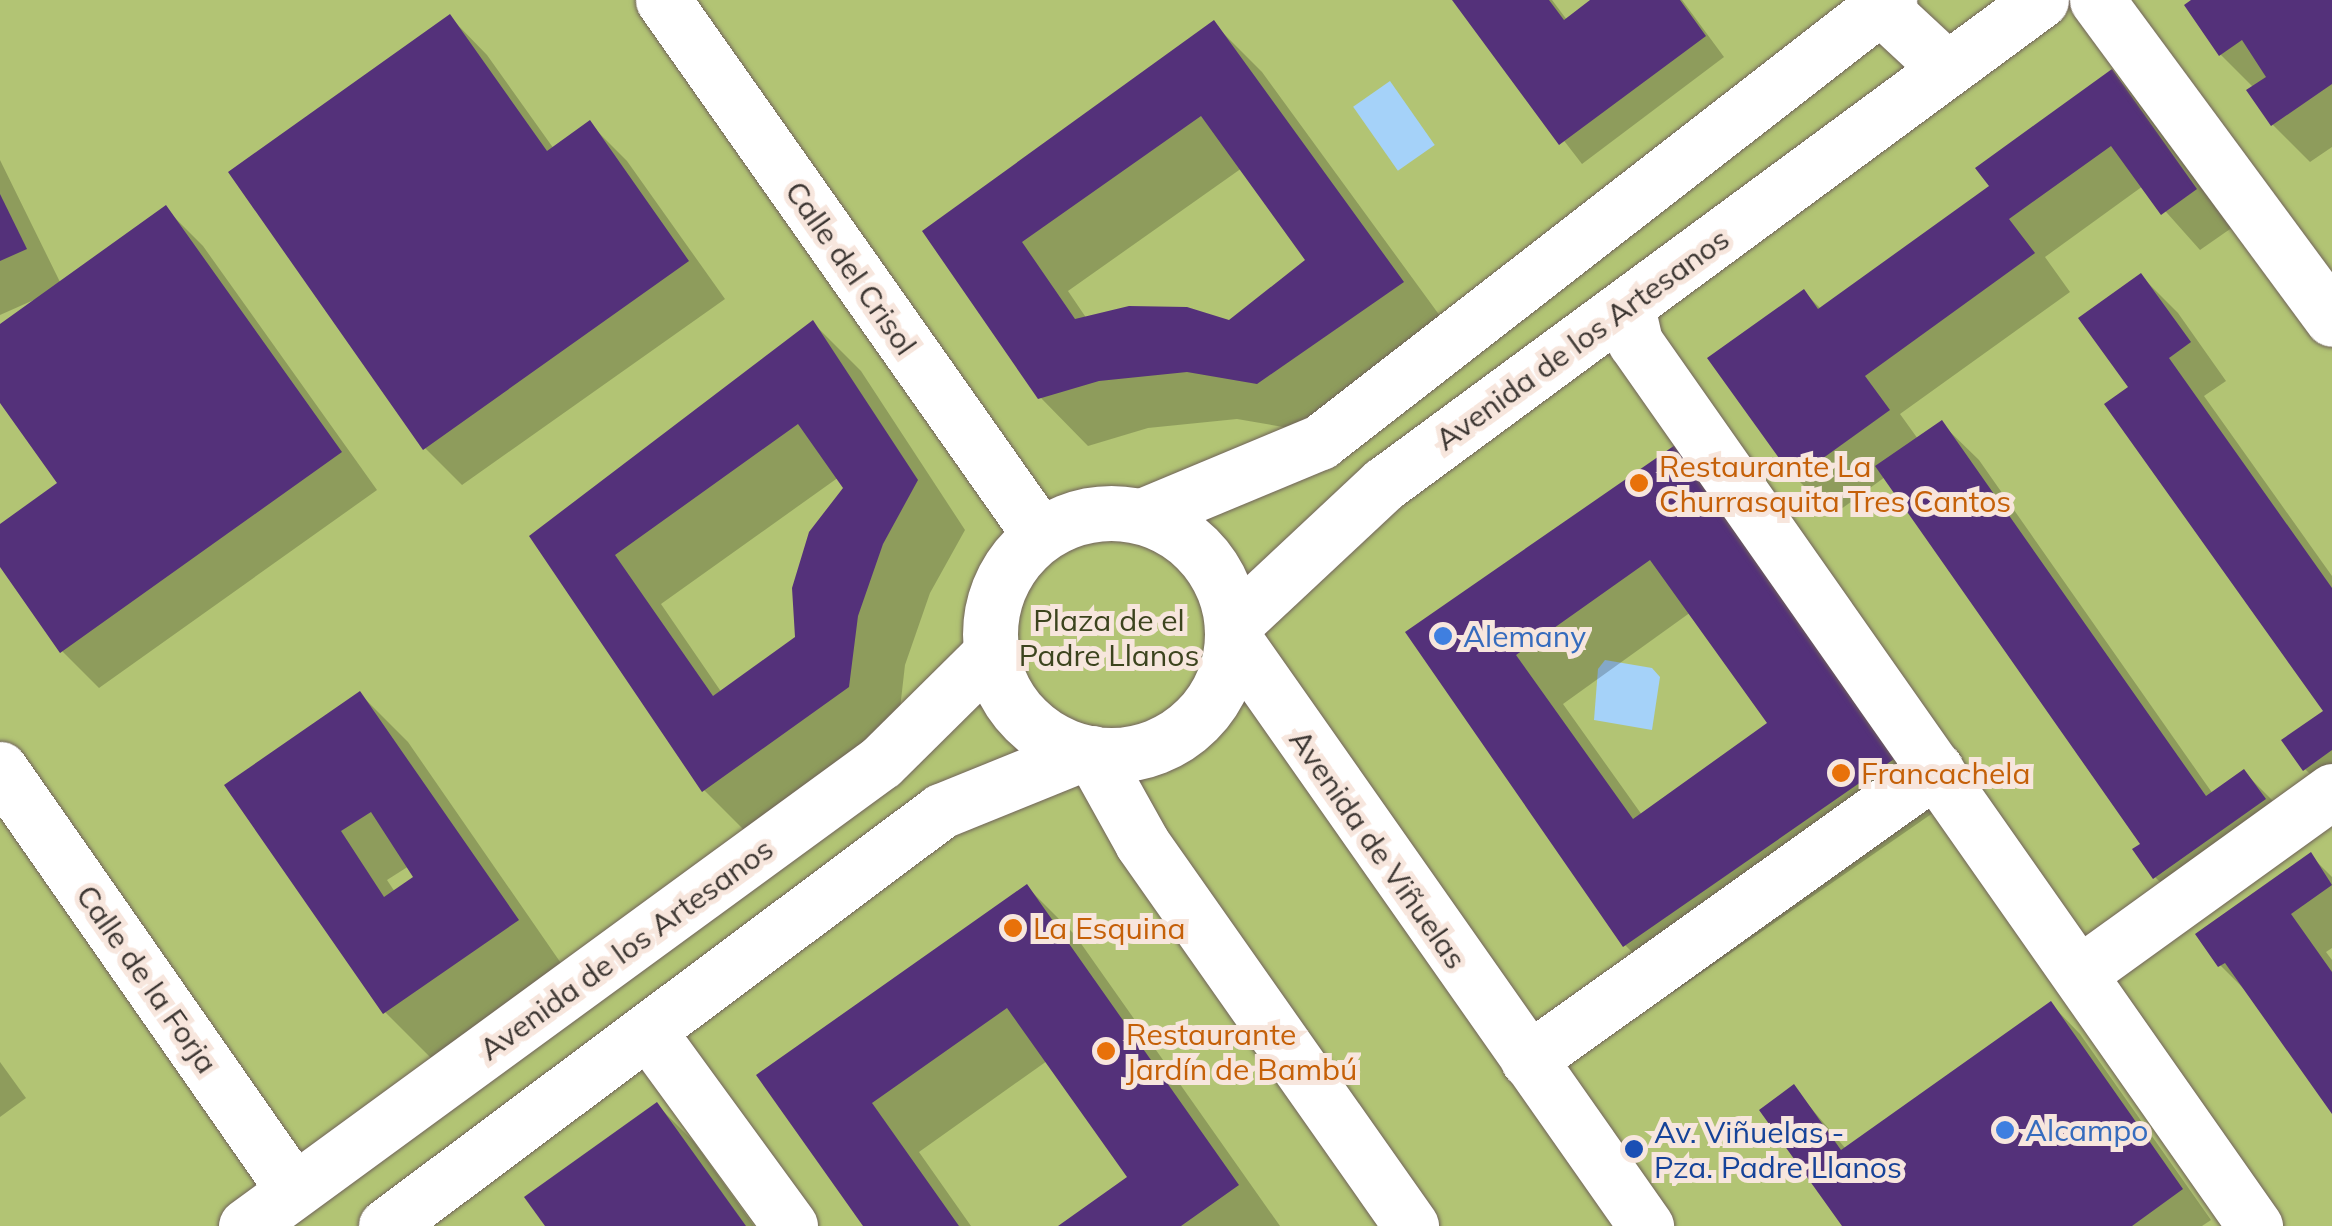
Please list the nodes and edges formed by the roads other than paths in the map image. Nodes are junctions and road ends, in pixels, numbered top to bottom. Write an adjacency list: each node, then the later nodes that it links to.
1 (664, 0): 9 (street, Calle del Crisol)
2 (2041, 0): 5 (street, Avenida de los Artesanos)
3 (2097, 0): 7 (street)
4 (1880, 2): 5 (street); 8 (street)
5 (1945, 67): 6 (street, Avenida de los Artesanos)
6 (1628, 307): 10 (street, Avenida de los Artesanos); 14 (street)
7 (2332, 319)
8 (1142, 516): 9 (street); 10 (street)
9 (1040, 534): 11 (street)
10 (1232, 630): 12 (street); 18 (street, Avenida de Viñuelas)
11 (990, 653): 12 (street); 19 (street, Avenida de los Artesanos)
12 (1088, 753): 17 (street); 24 (street)
13 (0, 769): 19 (street, Calle de la Forja)
14 (1936, 769): 16 (street); 18 (street)
15 (2332, 791): 16 (street)
16 (2080, 973): 20 (street)
17 (648, 1031): 22 (street); 23 (street)
18 (1528, 1060): 25 (street, Avenida de Viñuelas)
19 (293, 1189): 21 (street, Avenida de los Artesanos)
20 (2232, 1218)
21 (246, 1226)
22 (386, 1226)
23 (790, 1226)
24 (1410, 1226)
25 (1646, 1226)

